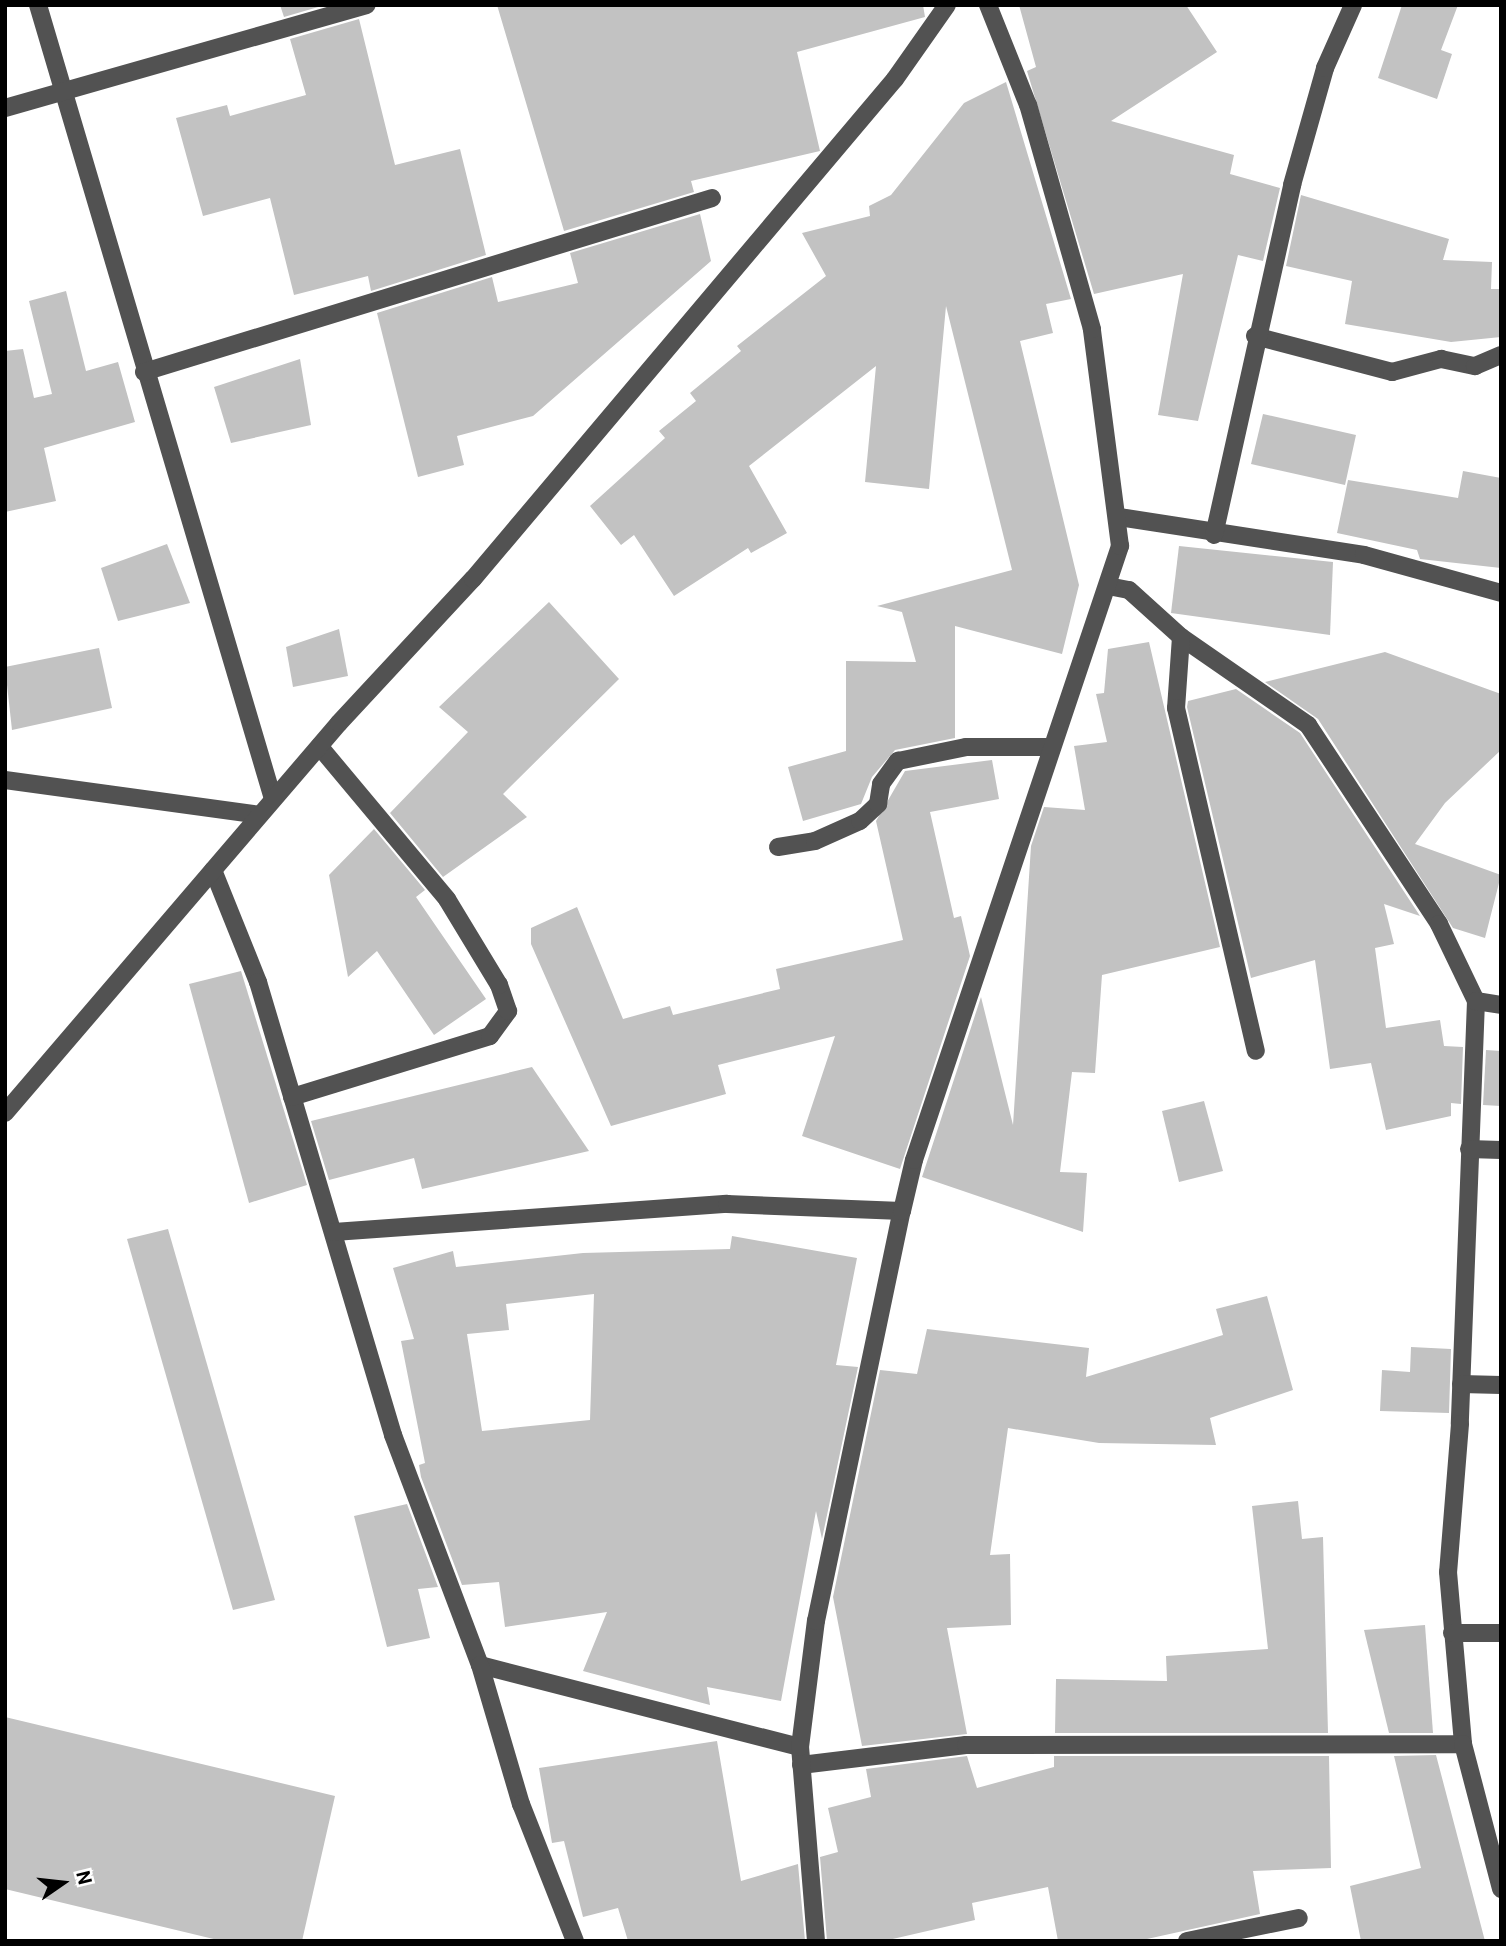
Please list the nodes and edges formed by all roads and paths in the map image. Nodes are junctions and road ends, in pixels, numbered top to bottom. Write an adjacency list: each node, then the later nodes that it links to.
1 (38, 5): 6 (street)
2 (366, 5): 6 (street)
3 (947, 5): 17 (street)
4 (988, 5): 12 (street)
5 (1353, 5): 9 (street)
6 (63, 92): 7 (street); 11 (street)
7 (5, 108)
8 (712, 198): 11 (street)
9 (1255, 335): 10 (street); 13 (street)
10 (1501, 355)
11 (144, 372): 20 (street)
12 (1119, 517): 13 (street); 14 (street)
13 (1214, 535): 15 (street)
14 (1108, 586): 16 (street); 18 (street)
15 (1501, 593)
16 (1181, 637): 24 (street); 26 (street)
17 (319, 746): 20 (street); 27 (street)
18 (1052, 747): 22 (street); 31 (street)
19 (5, 780): 21 (street)
20 (273, 799): 21 (street)
21 (260, 815): 23 (street)
22 (778, 847)
23 (213, 870): 27 (street); 28 (street)
24 (1476, 1001): 25 (street); 29 (street)
25 (1501, 1005)
26 (1256, 1051)
27 (292, 1097): 32 (street)
28 (5, 1113)
29 (1469, 1149): 30 (street); 33 (street)
30 (1501, 1150)
31 (902, 1211): 32 (street); 39 (street)
32 (334, 1232): 37 (street)
33 (1461, 1384): 34 (street); 35 (street)
34 (1501, 1385)
35 (1452, 1633): 36 (street); 38 (street)
36 (1501, 1633)
37 (480, 1665): 39 (street); 43 (street)
38 (1464, 1744): 40 (street); 41 (street)
39 (800, 1747): 40 (street)
40 (801, 1765): 44 (street)
41 (1501, 1889)
42 (1299, 1918): 45 (street)
43 (575, 1941)
44 (816, 1941)
45 (1186, 1941)

